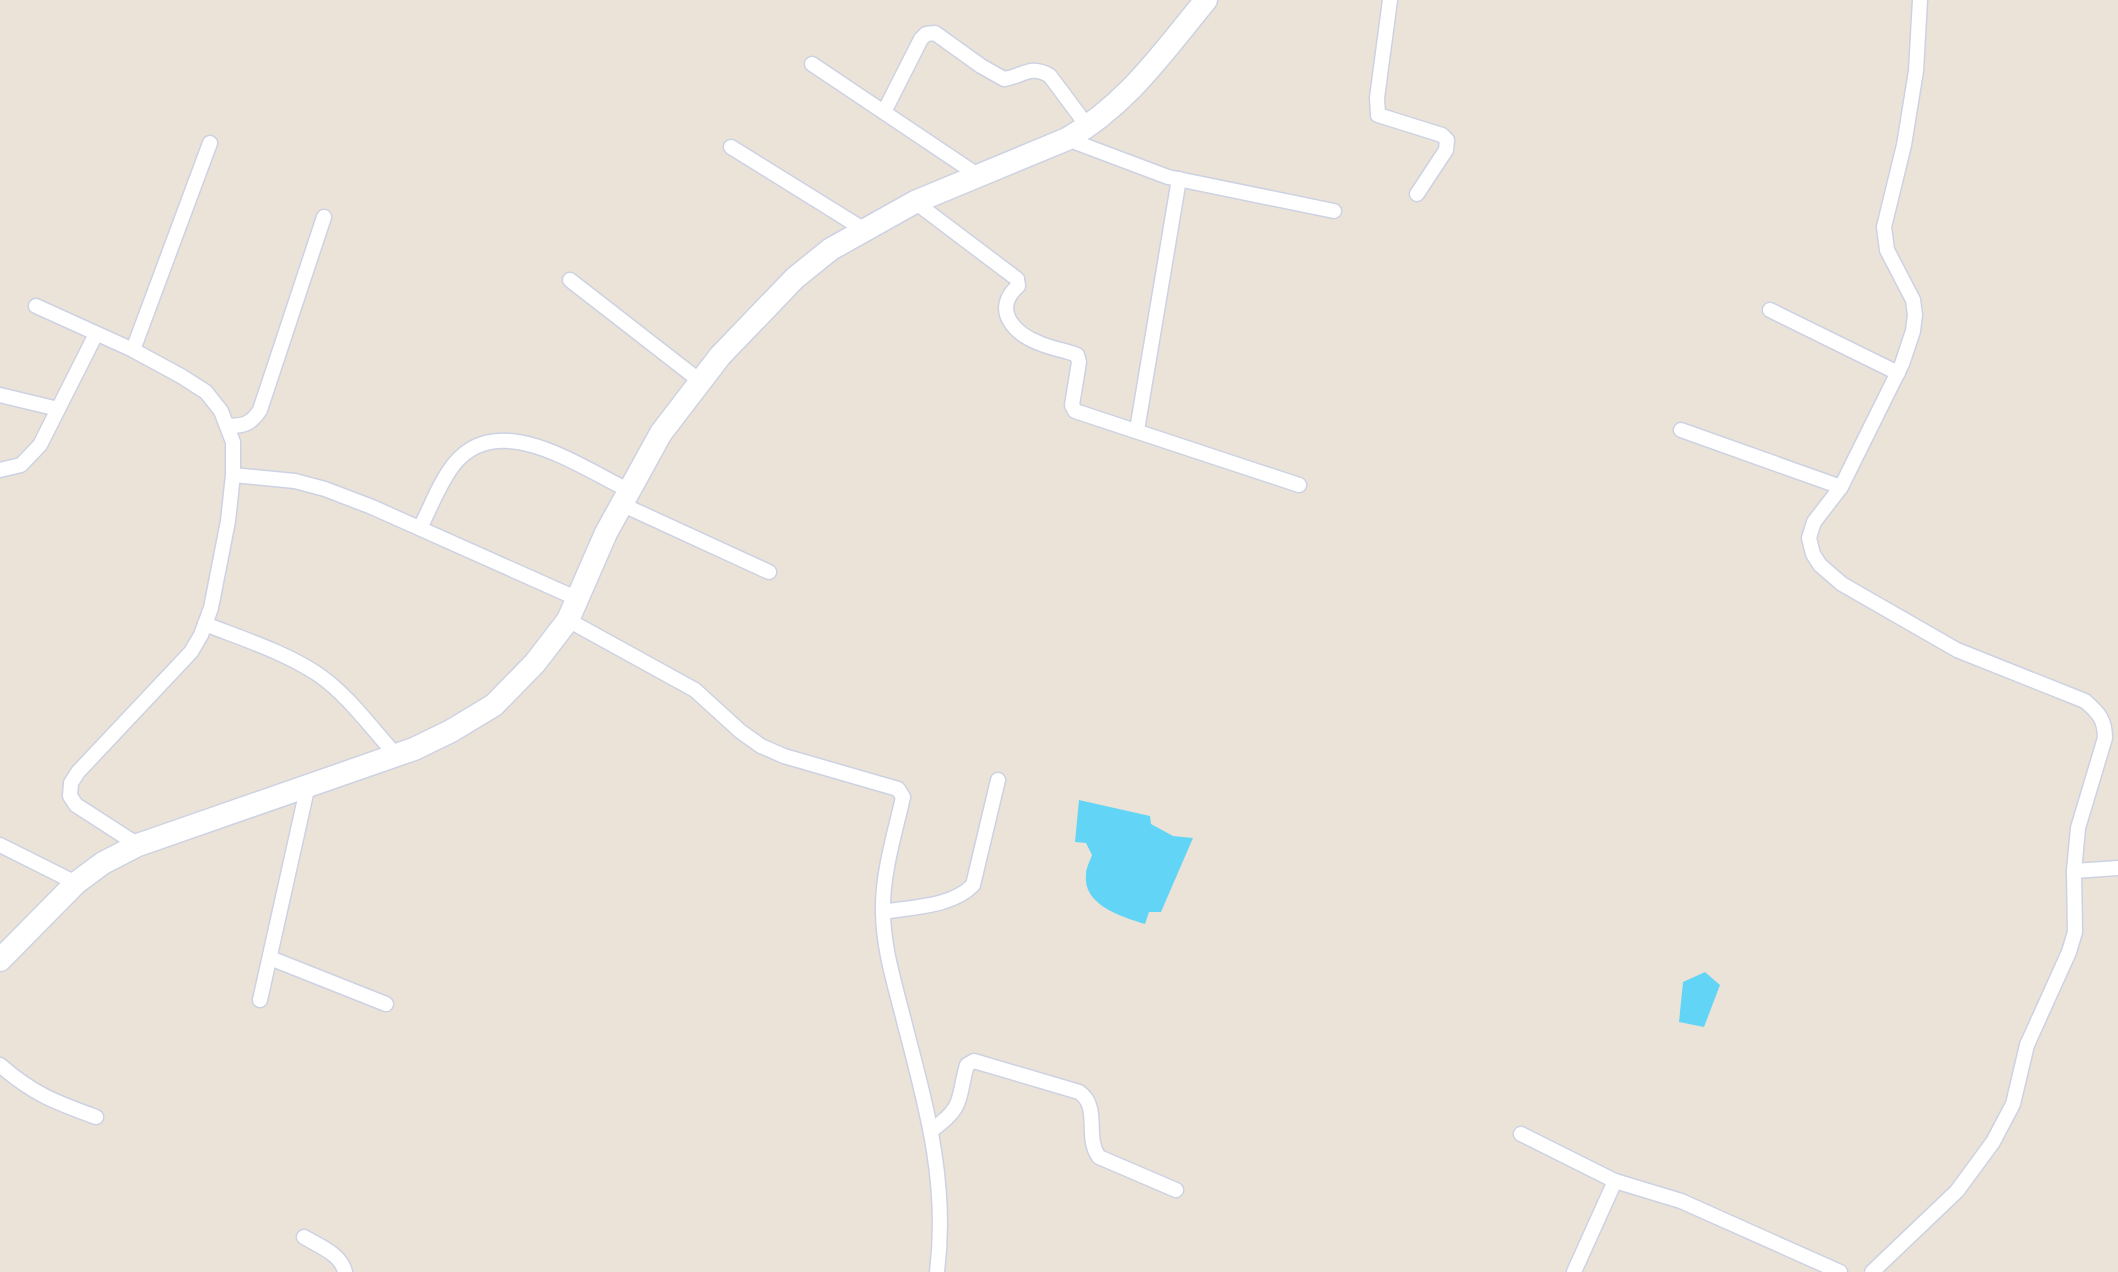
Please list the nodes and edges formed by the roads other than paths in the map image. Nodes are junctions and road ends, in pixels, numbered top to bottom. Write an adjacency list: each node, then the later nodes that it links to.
1 (1206, 0): 6 (street)
2 (1390, 0): 12 (street)
3 (1920, 0): 22 (street)
4 (812, 64): 5 (street)
5 (884, 112): 6 (street); 10 (street)
6 (1088, 127): 7 (street)
7 (1067, 139): 10 (street); 11 (street)
8 (210, 143): 21 (street)
9 (731, 147): 16 (street)
10 (979, 176): 13 (street)
11 (1179, 179): 14 (street); 27 (street)
12 (1417, 194)
13 (915, 202): 16 (street); 27 (street)
14 (1334, 211)
15 (324, 217): 26 (street)
16 (863, 229): 23 (street)
17 (570, 280): 23 (street)
18 (36, 306): 20 (street)
19 (1770, 310): 22 (street)
20 (96, 334): 21 (street); 25 (street)
21 (133, 350): 26 (street)
22 (1898, 373): 32 (street)
23 (700, 381): 33 (street)
24 (0, 395): 25 (street)
25 (58, 409): 29 (street)
26 (227, 426): 30 (street)
27 (1137, 430): 31 (street)
28 (1681, 430): 32 (street)
29 (0, 470)
30 (233, 475): 34 (street); 38 (street)
31 (1299, 485)
32 (1841, 487): 45 (street)
33 (624, 497): 34 (street); 35 (street); 36 (street)
34 (420, 528): 36 (street)
35 (769, 572)
36 (578, 599): 37 (street)
37 (568, 620): 39 (street); 47 (street)
38 (205, 624): 39 (street); 43 (street)
39 (396, 755): 41 (street)
40 (998, 780): 47 (street)
41 (308, 785): 43 (street); 48 (street)
42 (0, 845): 46 (street)
43 (138, 845): 46 (street)
44 (2118, 868): 45 (street)
45 (2074, 871): 63 (street)
46 (76, 883): 49 (street)
47 (883, 912): 54 (street)
48 (270, 958): 50 (street); 51 (street)
49 (0, 960)
50 (260, 1000)
51 (386, 1004)
52 (0, 1065): 53 (street)
53 (96, 1117)
54 (932, 1130): 57 (street); 60 (street)
55 (1521, 1134): 56 (street)
56 (1615, 1181): 61 (street); 62 (street)
57 (1176, 1190)
58 (304, 1237): 59 (street)
59 (345, 1272)
60 (937, 1272)
61 (1574, 1272)
62 (1840, 1272)
63 (1872, 1272)

